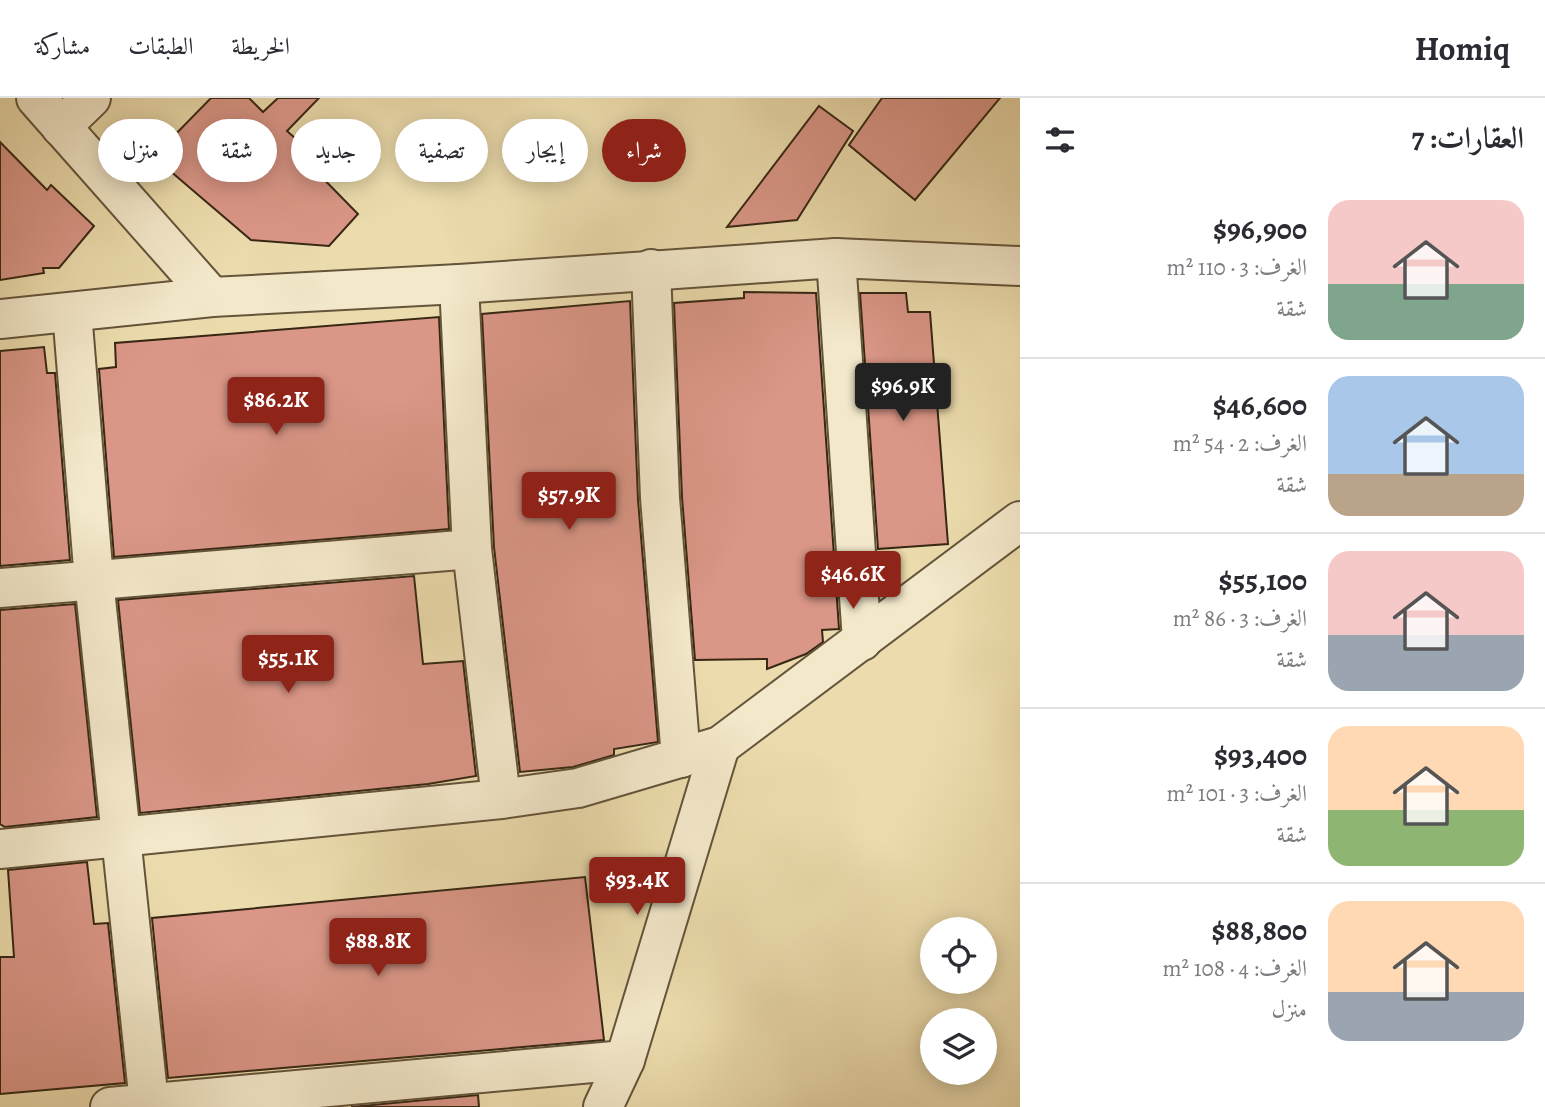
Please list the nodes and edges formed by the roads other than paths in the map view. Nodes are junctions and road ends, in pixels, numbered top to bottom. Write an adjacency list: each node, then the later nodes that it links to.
1 (36, 98): 3 (street)
2 (91, 98): 3 (street)
3 (61, 127): 8 (street)
4 (836, 258): 5 (street); 6 (street); 15 (street)
5 (1020, 267)
6 (651, 268): 7 (street); 17 (street)
7 (459, 285): 8 (street); 12 (street)
8 (212, 297): 9 (street)
9 (72, 312): 10 (street); 13 (street)
10 (0, 319)
11 (1020, 521): 15 (street)
12 (472, 549): 13 (street); 18 (street)
13 (94, 580): 14 (street); 19 (street)
14 (0, 588)
15 (862, 641): 16 (street)
16 (720, 746): 17 (street); 21 (street)
17 (681, 758): 18 (street)
18 (501, 799): 19 (street)
19 (122, 837): 20 (street); 22 (street)
20 (0, 849)
21 (625, 1060): 22 (street); 24 (street)
22 (149, 1103): 23 (street)
23 (110, 1107)
24 (603, 1107)

